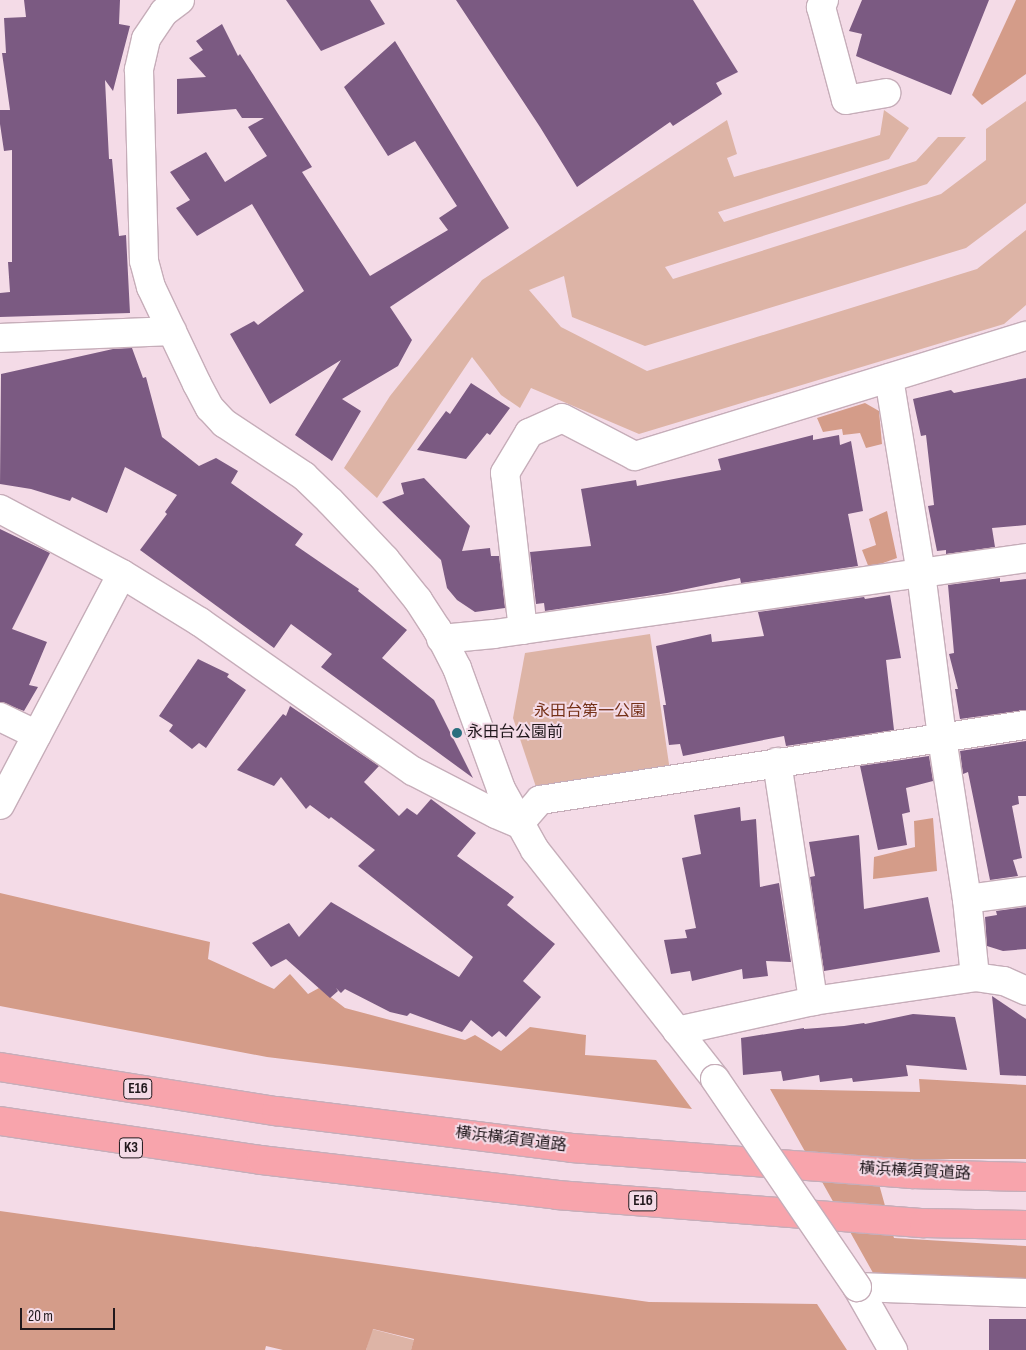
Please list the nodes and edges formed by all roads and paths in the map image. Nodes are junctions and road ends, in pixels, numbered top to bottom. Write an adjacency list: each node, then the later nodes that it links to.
1 (180, 0): 4 (street)
2 (824, 0): 3 (street)
3 (886, 93)
4 (172, 331): 6 (street); 13 (street)
5 (1026, 336): 7 (street)
6 (0, 338)
7 (889, 378): 10 (street); 12 (street)
8 (0, 509): 11 (street)
9 (1026, 558): 10 (street)
10 (921, 573): 12 (street); 17 (street)
11 (122, 574): 16 (street); 20 (street)
12 (523, 630): 13 (street)
13 (442, 639): 20 (street)
14 (0, 717): 16 (street)
15 (1026, 725): 17 (street)
16 (37, 735): 19 (street)
17 (942, 738): 18 (street); 22 (street)
18 (777, 762): 20 (street); 25 (street)
19 (0, 805)
20 (519, 824): 26 (street)
21 (1026, 891): 22 (street)
22 (967, 899): 23 (street)
23 (975, 977): 24 (street); 25 (street)
24 (1026, 991)
25 (813, 1001): 26 (street)
26 (677, 1031): 35 (street, bridge)
27 (0, 1050): 29 (highway)
28 (0, 1067): 29 (highway, 横浜横須賀道路 / E16)
29 (276, 1111): 33 (highway, 横浜横須賀道路 / E16)
30 (0, 1121): 32 (highway, E16)
31 (0, 1135): 32 (highway, K3)
32 (261, 1160): 34 (highway, E16)
33 (1026, 1177)
34 (1026, 1226)
35 (857, 1288): 36 (street); 37 (street)
36 (1026, 1293)
37 (893, 1350)

